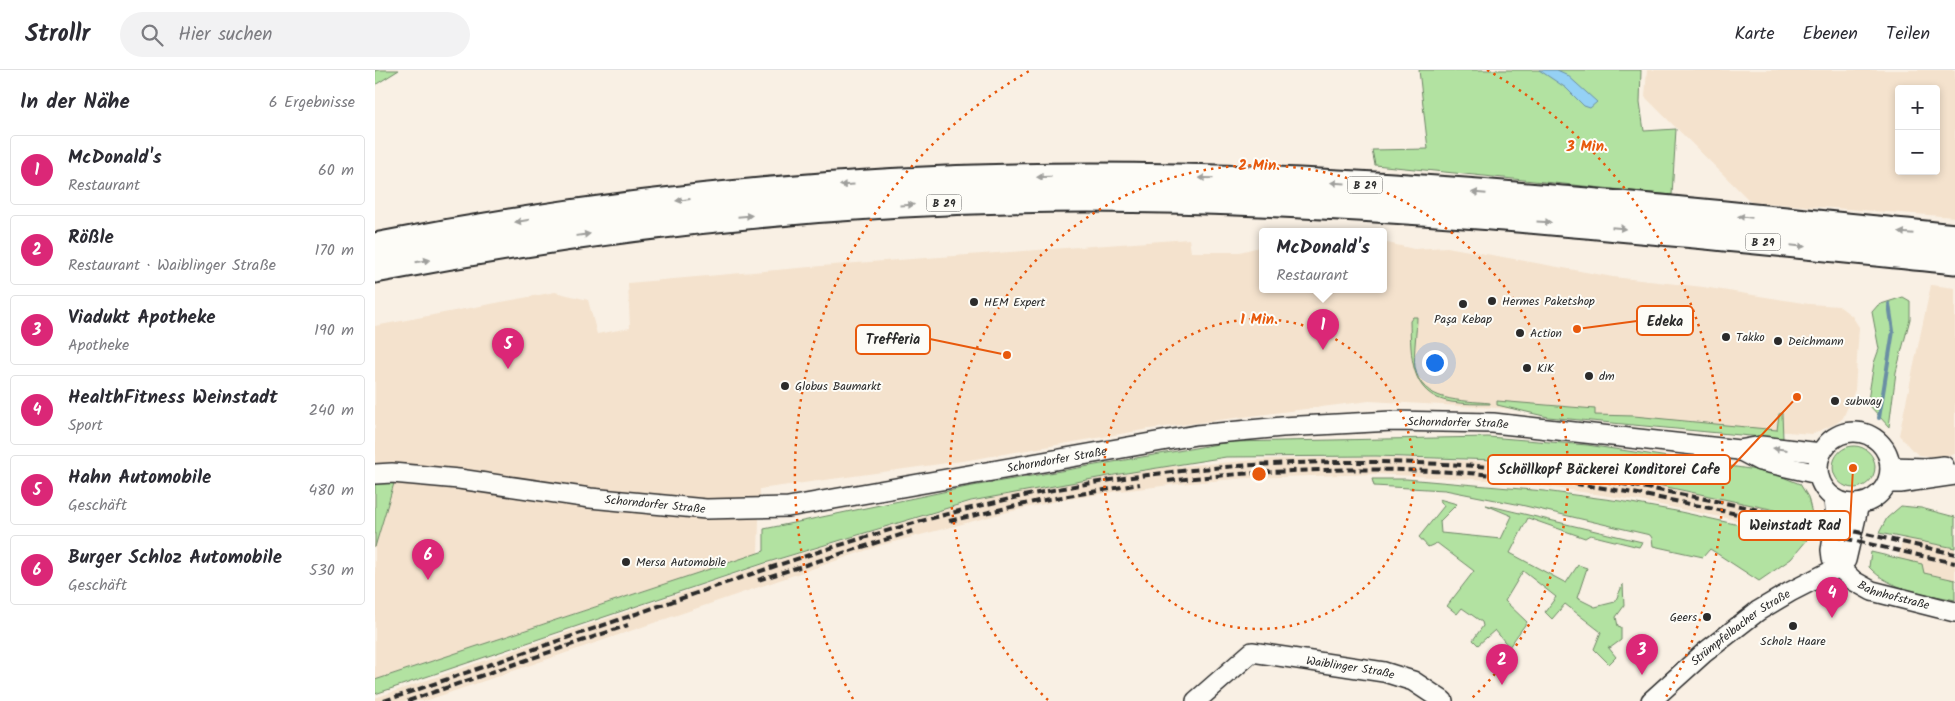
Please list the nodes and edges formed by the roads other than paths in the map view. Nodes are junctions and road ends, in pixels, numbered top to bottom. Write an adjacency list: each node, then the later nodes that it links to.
1 (1518, 208): 2 (highway, B 29); 4 (highway, B 29, one-way to 4); 6 (highway, B 29, one-way to 1)
2 (1571, 212): 3 (highway, B 29, one-way to 2); 5 (highway, B 29, one-way to 5)
3 (1955, 237)
4 (375, 246)
5 (1955, 261)
6 (375, 270)
7 (1739, 450): 8 (street, Schorndorfer Straße, one-way to 7); 10 (street, Schorndorfer Straße); 11 (street, Schorndorfer Straße)
8 (1821, 453): 11 (street); 12 (street)
9 (1955, 465): 12 (street)
10 (375, 474)
11 (1819, 474): 14 (street)
12 (1889, 475): 13 (street); 15 (street)
13 (1955, 475)
14 (1834, 498): 15 (street); 16 (street)
15 (1859, 504): 16 (street)
16 (1839, 568): 17 (street, Bahnhofstraße); 20 (street, Strümpfelbacher Straße)
17 (1955, 612)
18 (1196, 701): 19 (street, Waiblinger Straße)
19 (1443, 701)
20 (1651, 701)

